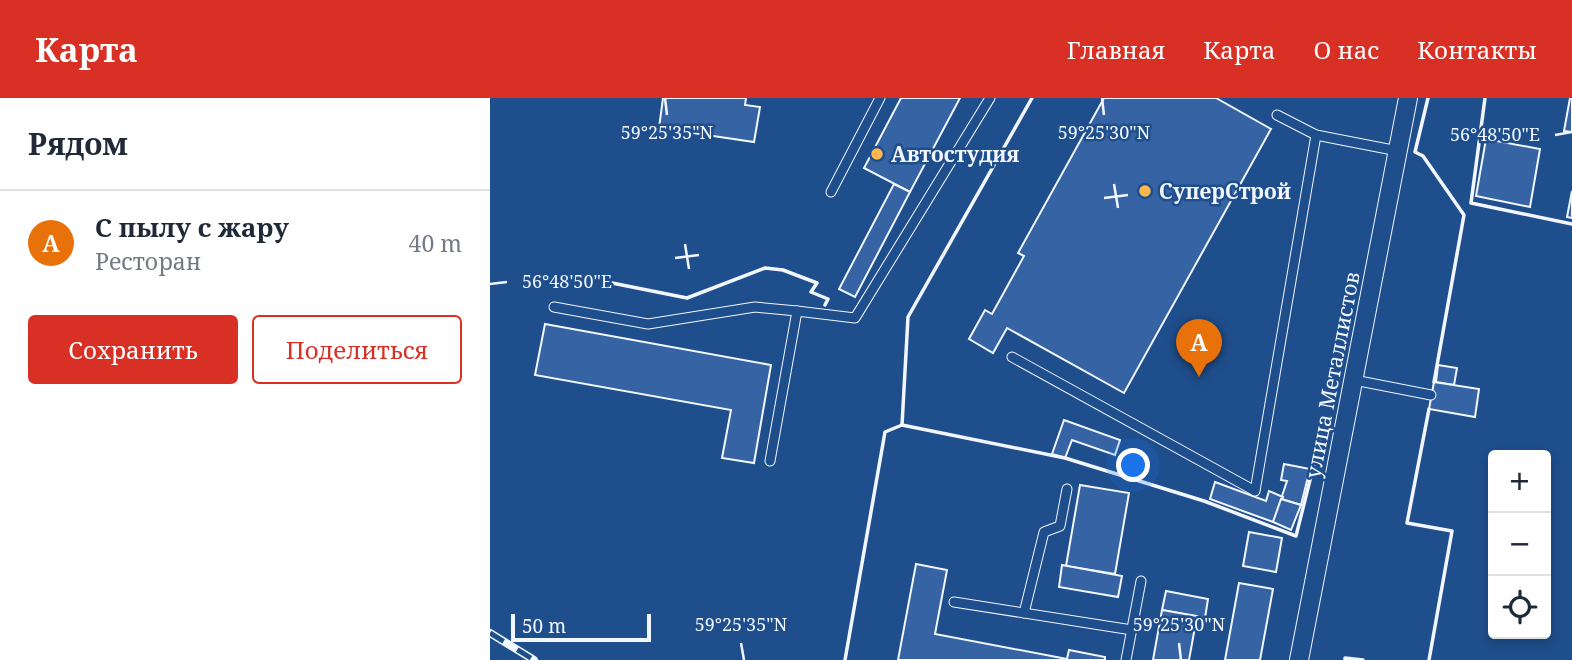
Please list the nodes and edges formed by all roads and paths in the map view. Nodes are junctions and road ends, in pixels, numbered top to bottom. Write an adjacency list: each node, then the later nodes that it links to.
1 (880, 98): 7 (lane)
2 (990, 98): 9 (lane)
3 (1409, 98): 6 (street, улица Металлистов)
4 (1277, 115): 5 (lane)
5 (1316, 135): 6 (lane); 10 (lane)
6 (1398, 151): 11 (street, улица Металлистов)
7 (831, 192)
8 (554, 307): 9 (lane)
9 (797, 311): 13 (lane)
10 (1012, 357)
11 (1354, 380): 12 (lane); 20 (street, улица Металлистов)
12 (1431, 395)
13 (771, 461)
14 (1067, 489): 17 (lane)
15 (1141, 581): 18 (lane)
16 (954, 602): 17 (lane)
17 (1024, 613): 18 (lane)
18 (1132, 630): 19 (lane)
19 (1126, 660)
20 (1299, 660)

